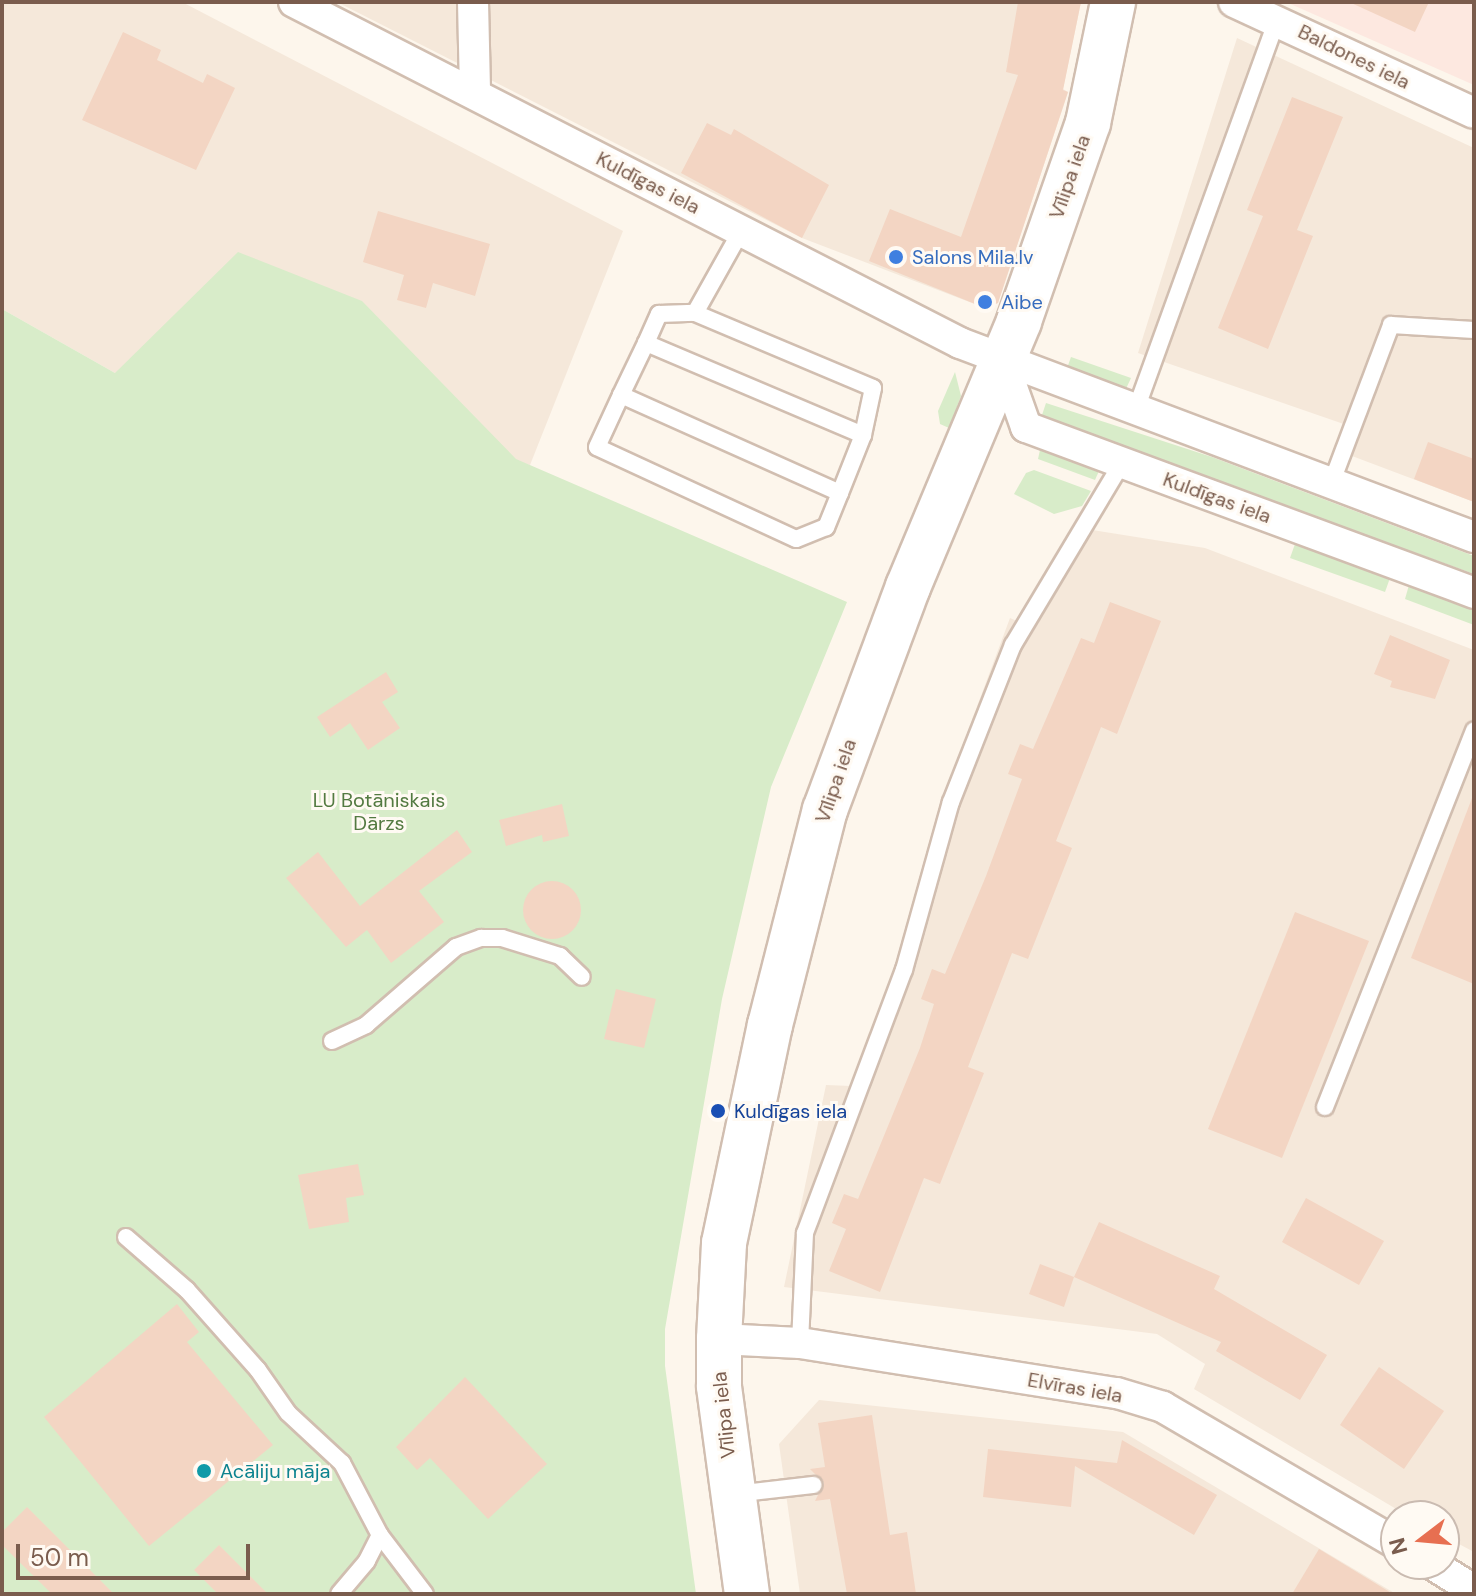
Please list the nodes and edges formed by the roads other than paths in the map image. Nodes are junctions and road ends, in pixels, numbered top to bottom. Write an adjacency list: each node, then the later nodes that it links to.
1 (294, 2): 6 (street, Kuldīgas iela)
2 (473, 2): 6 (street)
3 (1113, 2): 12 (street, Vīlipa iela)
4 (1234, 2): 5 (street, Baldones iela)
5 (1277, 20): 7 (street, Baldones iela); 14 (lane)
6 (475, 93): 8 (street, Kuldīgas iela)
7 (1474, 113)
8 (741, 231): 9 (lane); 12 (street, Kuldīgas iela)
9 (695, 313): 11 (lane); 15 (lane)
10 (1474, 330): 17 (lane)
11 (646, 343): 13 (lane); 15 (lane)
12 (1003, 362): 14 (street, Kuldīgas iela); 16 (street, Kuldīgas iela); 26 (street, Vīlipa iela)
13 (621, 395): 18 (lane); 18 (lane)
14 (1135, 412): 17 (street, Kuldīgas iela)
15 (863, 435): 18 (lane)
16 (1122, 463): 20 (street, Kuldīgas iela); 27 (lane)
17 (1331, 484): 19 (street, Kuldīgas iela)
18 (840, 493)
19 (1474, 537)
20 (1474, 593)
21 (1474, 730): 24 (lane)
22 (582, 977): 23 (lane)
23 (332, 1041)
24 (1325, 1107)
25 (126, 1237): 31 (lane)
26 (719, 1339): 27 (street, Elvīras iela); 29 (street, Vīlipa iela)
27 (800, 1343): 30 (street, Elvīras iela)
28 (813, 1485): 29 (lane)
29 (733, 1494): 34 (street, Vīlipa iela)
30 (1380, 1534)
31 (380, 1535): 32 (lane); 33 (lane)
32 (339, 1594)
33 (425, 1594)
34 (747, 1594)

